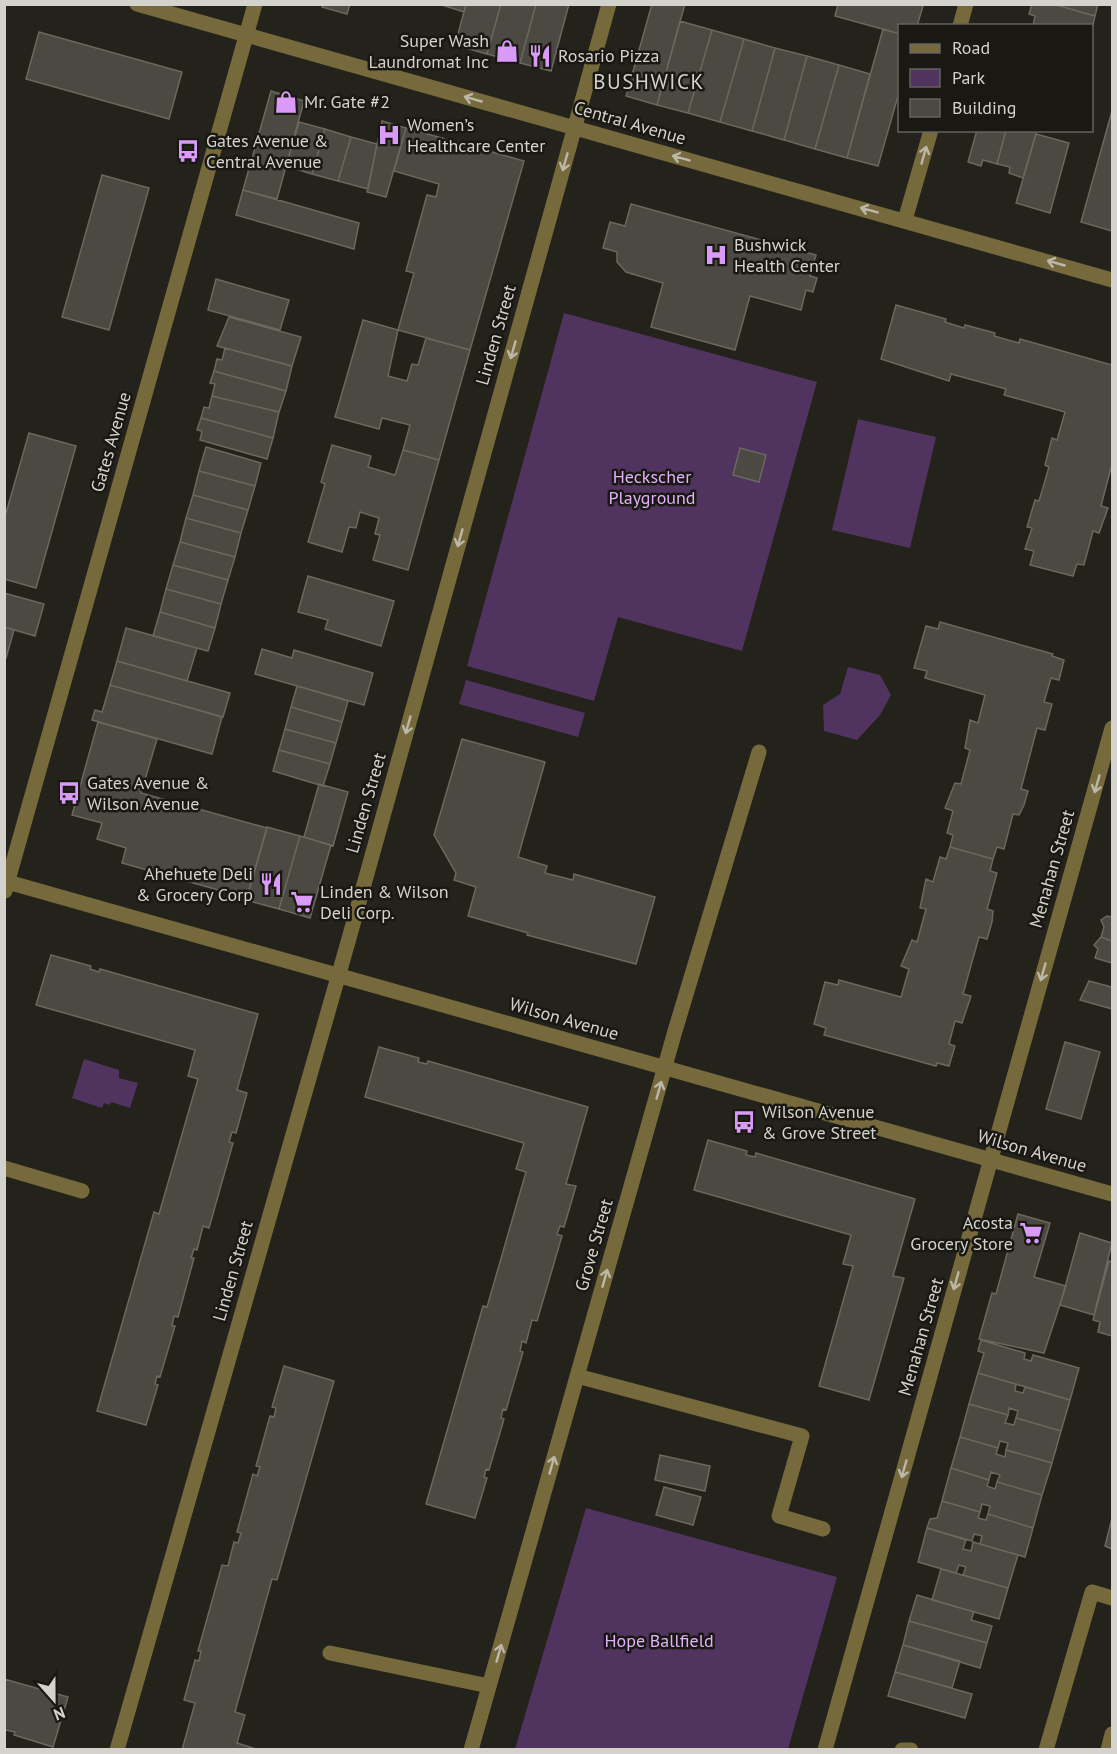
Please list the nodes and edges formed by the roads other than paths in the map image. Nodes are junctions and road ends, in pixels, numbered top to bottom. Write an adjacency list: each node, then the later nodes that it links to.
1 (137, 4): 6 (street, Central Avenue)
2 (255, 4): 6 (street, Gates Avenue)
3 (609, 4): 7 (street, Linden Street)
4 (966, 4): 5 (street)
5 (961, 24)
6 (246, 36): 7 (street, Central Avenue, one-way to 6); 13 (street, Gates Avenue)
7 (574, 128): 9 (street, Central Avenue, one-way to 7); 14 (street, Linden Street, one-way to 14)
8 (930, 132): 9 (street, one-way to 8)
9 (905, 220): 10 (street, Central Avenue, one-way to 9)
10 (1113, 280)
11 (1113, 728): 16 (street, Menahan Street, one-way to 16)
12 (759, 752): 15 (street, Grove Street)
13 (5, 885): 14 (street, Wilson Avenue)
14 (338, 975): 15 (street, Wilson Avenue); 26 (street, Linden Street)
15 (665, 1068): 16 (street, Wilson Avenue); 20 (street, Grove Street, one-way to 15)
16 (990, 1159): 19 (street, Wilson Avenue); 28 (street, Menahan Street, one-way to 28)
17 (4, 1168): 18 (street)
18 (82, 1191)
19 (1113, 1194)
20 (577, 1376): 21 (street); 24 (street, Grove Street, one-way to 20)
21 (823, 1529)
22 (1113, 1598): 31 (street)
23 (330, 1653): 24 (street)
24 (489, 1686): 27 (street, Grove Street)
25 (1113, 1734): 32 (street)
26 (117, 1749)
27 (471, 1749)
28 (825, 1749)
29 (902, 1749): 30 (street)
30 (911, 1749)
31 (1046, 1749)
32 (1108, 1749)

